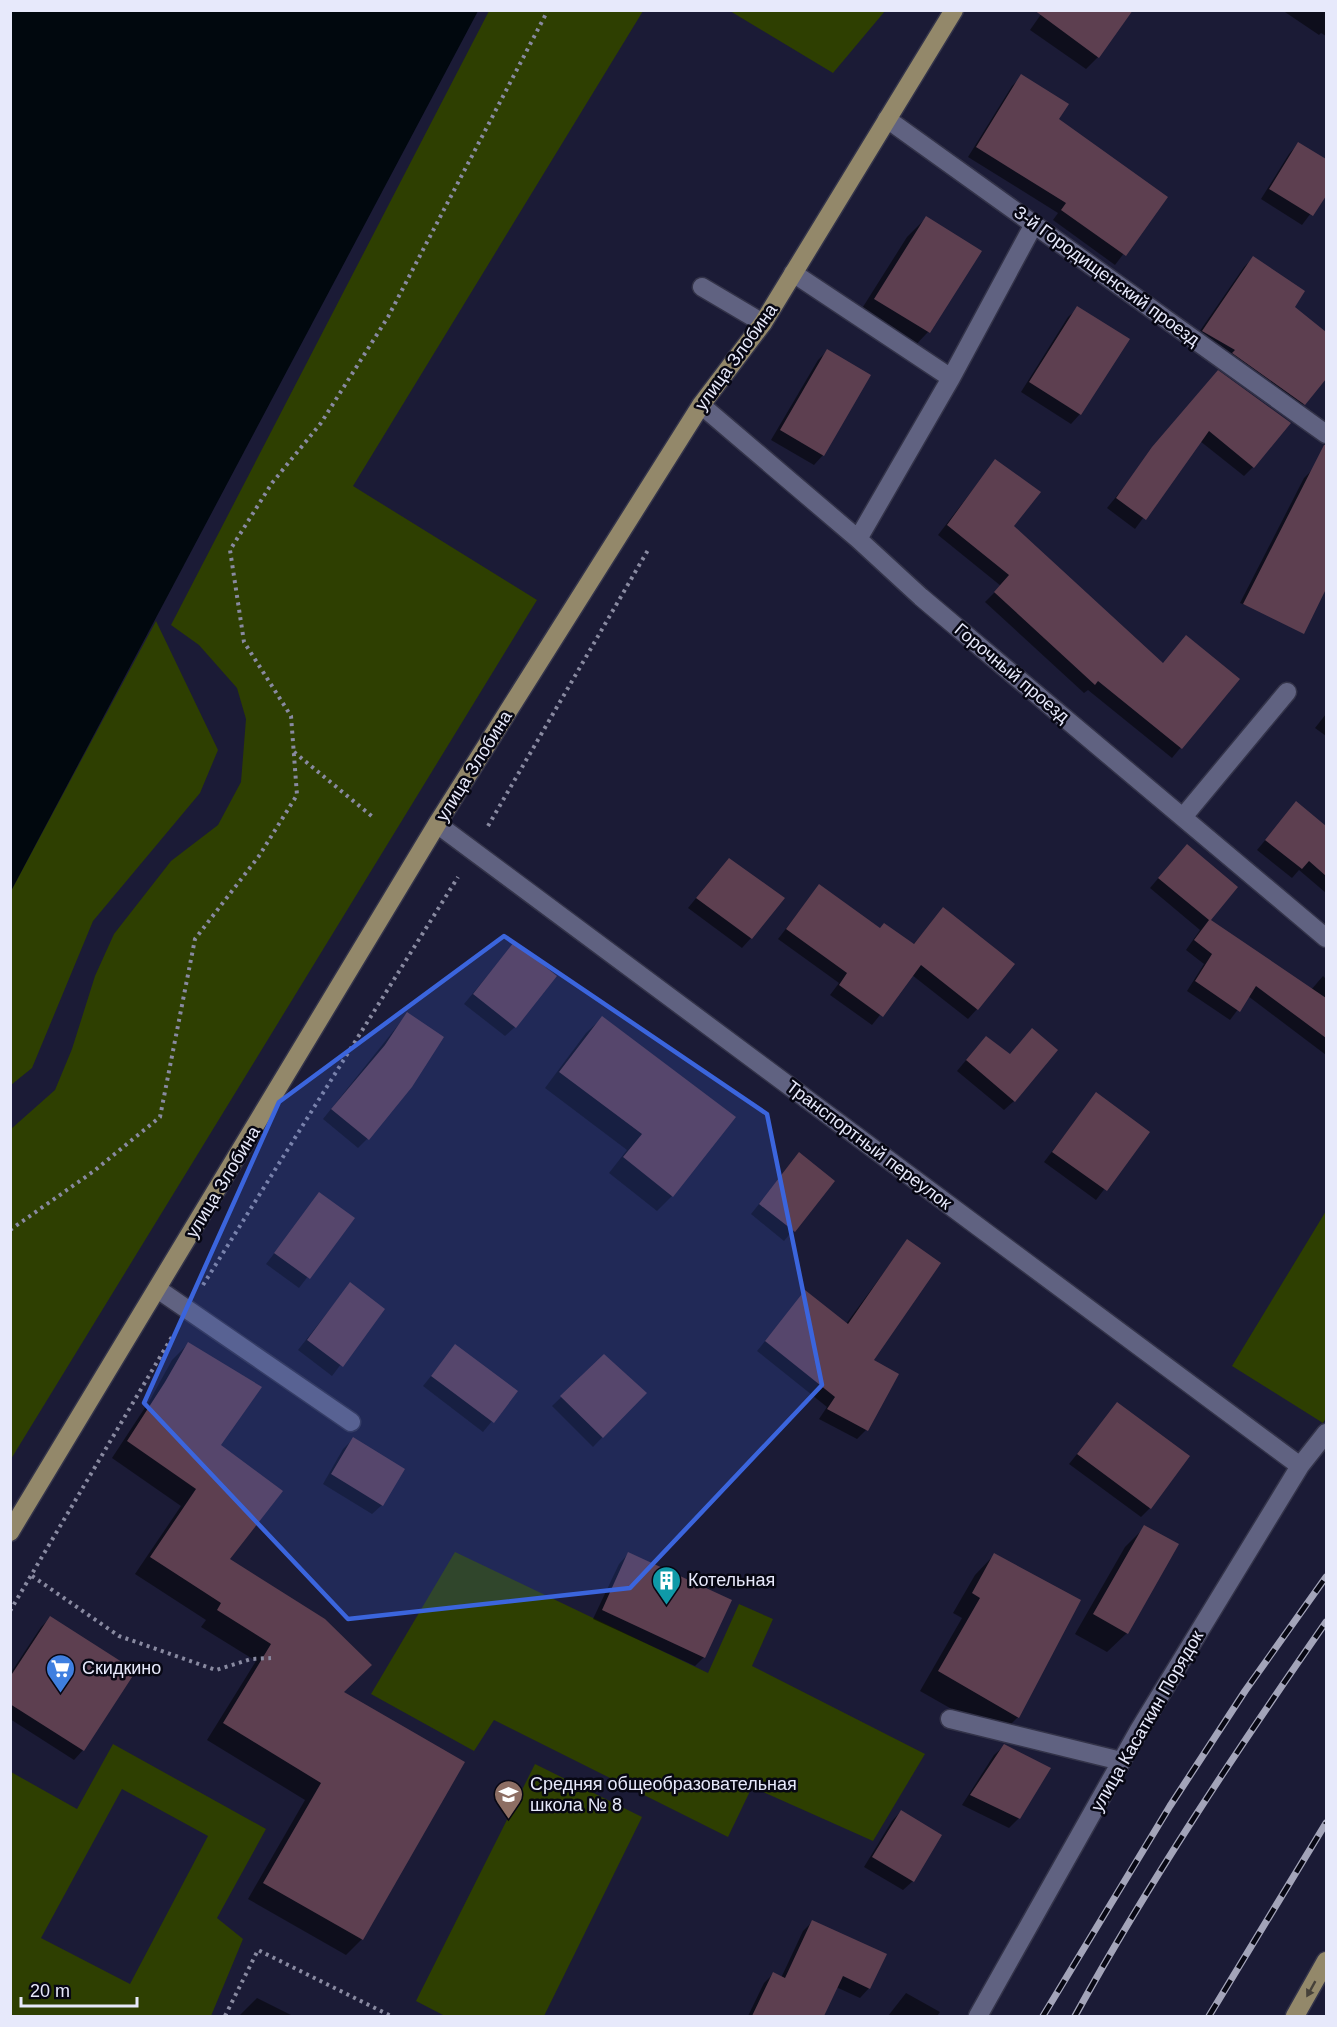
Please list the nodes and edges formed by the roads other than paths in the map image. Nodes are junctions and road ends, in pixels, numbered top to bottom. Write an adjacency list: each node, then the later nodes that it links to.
1 (954, 10): 2 (main road, улица Злобина)
2 (887, 119): 3 (street, 3-й Городищенский проезд); 4 (main road, улица Злобина)
3 (1034, 224): 7 (street); 9 (street, 3-й Городищенский проезд)
4 (793, 273): 6 (main road, улица Злобина); 7 (street)
5 (702, 287): 6 (street)
6 (763, 324): 8 (main road, улица Злобина)
7 (951, 378): 10 (street)
8 (701, 405): 10 (street, Горочный проезд); 13 (main road, улица Злобина)
9 (1326, 434)
10 (858, 539): 12 (street, Горочный проезд)
11 (1287, 692): 12 (street)
12 (1183, 817): 14 (street, Горочный проезд)
13 (437, 824): 15 (main road, улица Злобина); 18 (street, Транспортный переулок)
14 (1326, 938)
15 (159, 1290): 16 (street); 19 (main road, улица Злобина)
16 (351, 1422)
17 (1326, 1433): 18 (street, улица Касаткин Порядок)
18 (1300, 1467): 21 (street, улица Касаткин Порядок)
19 (10, 1532)
20 (950, 1719): 21 (street)
21 (1121, 1761): 23 (street, улица Касаткин Порядок)
22 (1326, 1961): 24 (main road, one-way to 24)
23 (978, 2016)
24 (1295, 2016)

